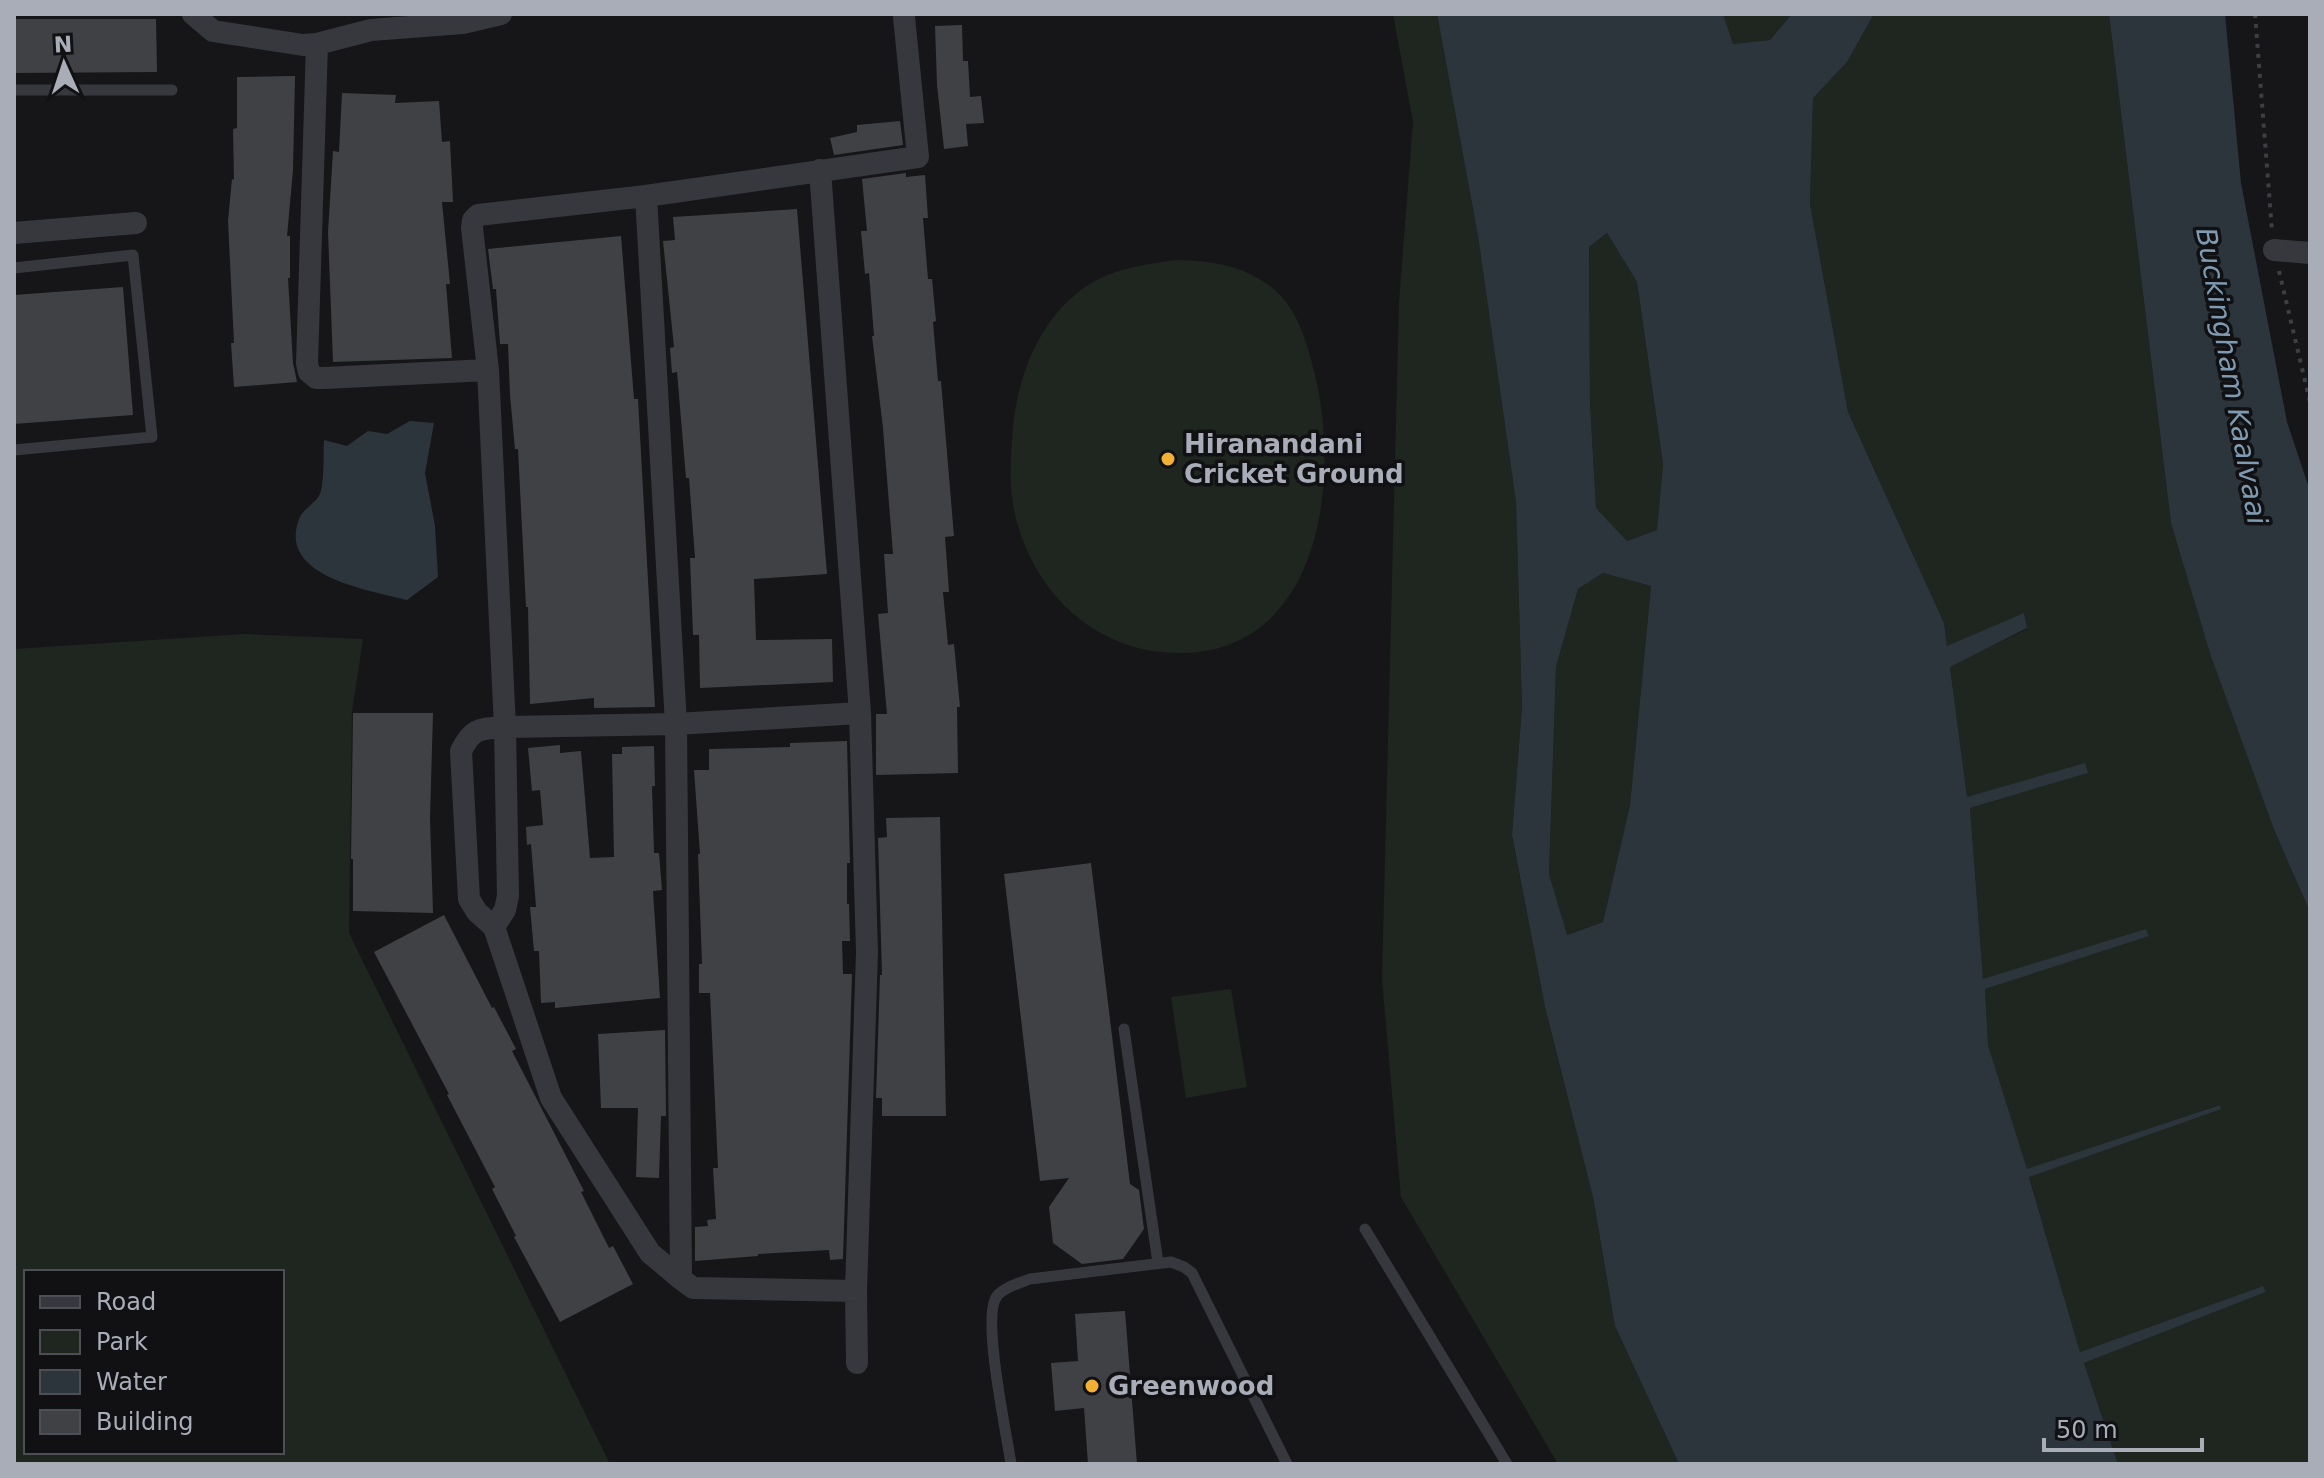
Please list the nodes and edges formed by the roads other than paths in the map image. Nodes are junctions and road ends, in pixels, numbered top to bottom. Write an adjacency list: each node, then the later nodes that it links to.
1 (193, 14): 5 (street)
2 (225, 14): 5 (street)
3 (495, 15): 6 (street)
4 (904, 17): 9 (street)
5 (235, 34): 6 (street)
6 (317, 44): 16 (street)
7 (14, 90): 8 (lane)
8 (172, 90)
9 (820, 170): 10 (street); 18 (street)
10 (646, 196): 16 (street); 19 (street)
11 (136, 223): 12 (street)
12 (14, 233)
13 (2274, 250): 14 (street)
14 (2310, 253)
15 (14, 268): 17 (lane)
16 (488, 370): 20 (street)
17 (14, 450)
18 (860, 713): 19 (street); 26 (street)
19 (676, 724): 20 (street); 25 (street)
20 (505, 727): 21 (street); 21 (street)
21 (494, 927): 25 (street)
22 (1124, 1029): 24 (lane)
23 (1365, 1229): 30 (lane)
24 (1158, 1263): 28 (lane); 29 (lane)
25 (681, 1279): 26 (street)
26 (856, 1291): 27 (street)
27 (857, 1363)
28 (1011, 1464)
29 (1287, 1464)
30 (1507, 1464)

